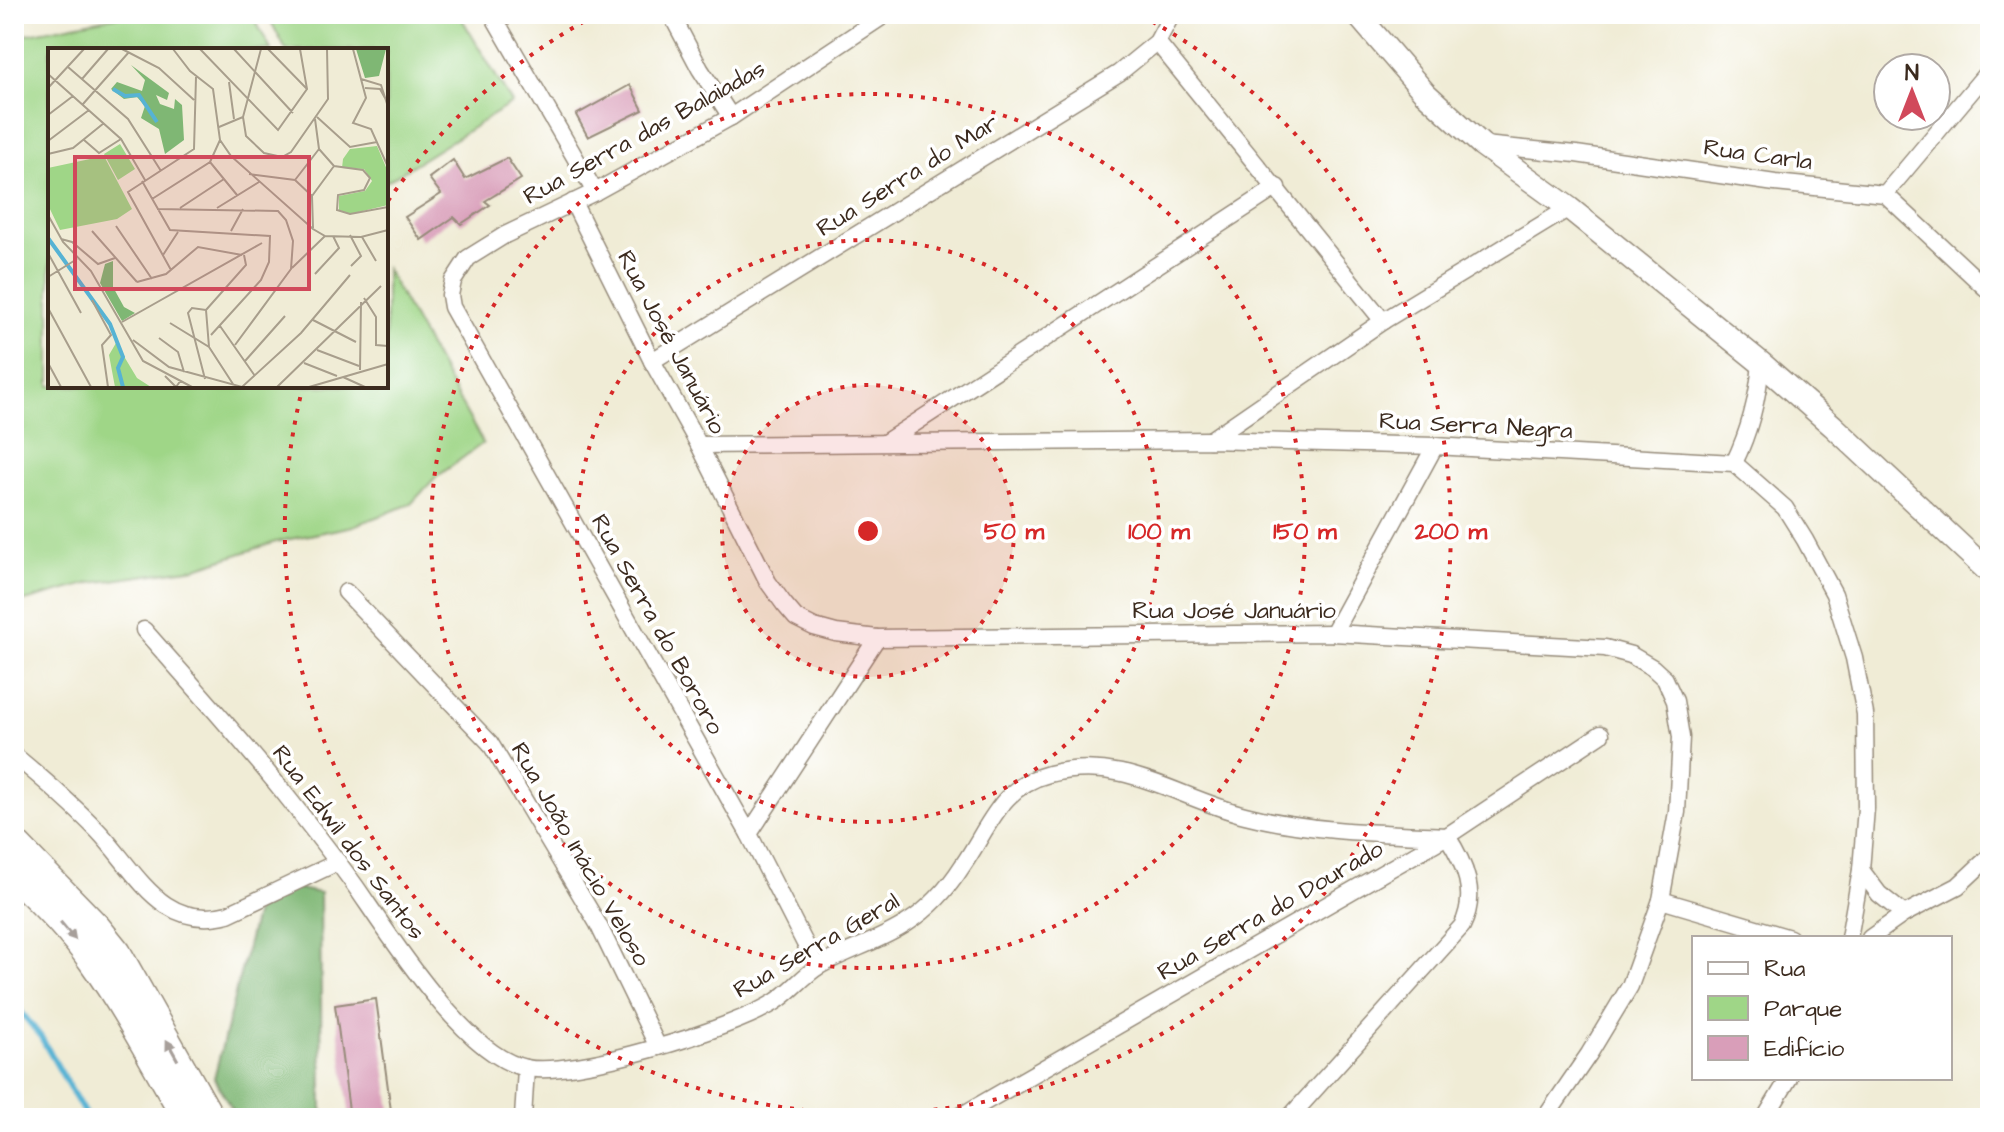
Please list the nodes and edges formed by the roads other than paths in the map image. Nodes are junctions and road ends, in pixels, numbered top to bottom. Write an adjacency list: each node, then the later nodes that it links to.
1 (492, 14): 11 (street)
2 (671, 14): 8 (street)
3 (886, 14): 8 (street, Rua Serra das Balaiadas)
4 (1172, 14): 6 (street, Rua Serra do Mar)
5 (1357, 14): 9 (street)
6 (1157, 42): 10 (street); 18 (street, Rua Serra do Mar)
7 (1990, 69): 12 (street)
8 (731, 117): 11 (street, Rua Serra das Balaiadas)
9 (1482, 145): 12 (street, Rua Carla); 14 (street)
10 (1277, 187): 17 (street); 21 (street)
11 (595, 192): 13 (street, Rua Serra das Balaiadas)
12 (1885, 194): 15 (street)
13 (573, 202): 16 (street, Rua Serra das Balaiadas); 18 (street, Rua José Januário)
14 (1569, 208): 17 (street); 19 (street)
15 (1990, 292)
16 (452, 307): 32 (street, Rua Serra do Bororo)
17 (1383, 321): 20 (street)
18 (652, 361): 22 (street, Rua José Januário)
19 (1761, 363): 24 (street); 25 (street)
20 (1210, 440): 21 (street, Rua Serra Negra); 23 (street, Rua Serra Negra)
21 (886, 443): 22 (street, Rua Serra Negra)
22 (699, 445): 29 (street, Rua José Januário)
23 (1435, 446): 24 (street, Rua Serra Negra); 28 (street)
24 (1734, 463): 37 (street)
25 (1990, 573)
26 (346, 592): 45 (street, Rua João Inácio Veloso)
27 (144, 630): 36 (street, Rua Edwil dos Santos)
28 (1333, 633): 29 (street, Rua José Januário); 39 (street, Rua José Januário)
29 (877, 638): 32 (street)
30 (1601, 734): 33 (street, Rua Serra do Dourado)
31 (14, 755): 36 (street)
32 (749, 834): 44 (street, Rua Serra do Bororo)
33 (1447, 836): 44 (street, Rua Serra Geral); 51 (street, Rua Serra do Dourado); 52 (street)
34 (14, 843): 49 (highway, one-way to 34)
35 (1990, 856): 40 (street)
36 (338, 862): 46 (street, Rua Edwil dos Santos)
37 (1861, 870): 40 (street); 42 (street)
38 (14, 875): 48 (highway, one-way to 48)
39 (1661, 900): 41 (street); 53 (street, Rua José Januário)
40 (1904, 914): 43 (street)
41 (1783, 936)
42 (1849, 936)
43 (1873, 936)
44 (817, 967): 45 (street, Rua Serra Geral)
45 (658, 1047): 46 (street, Rua Serra Geral)
46 (526, 1068): 50 (street)
47 (1788, 1080): 54 (street)
48 (187, 1118)
49 (210, 1118)
50 (523, 1118)
51 (957, 1118)
52 (1289, 1118)
53 (1545, 1118)
54 (1765, 1118)

